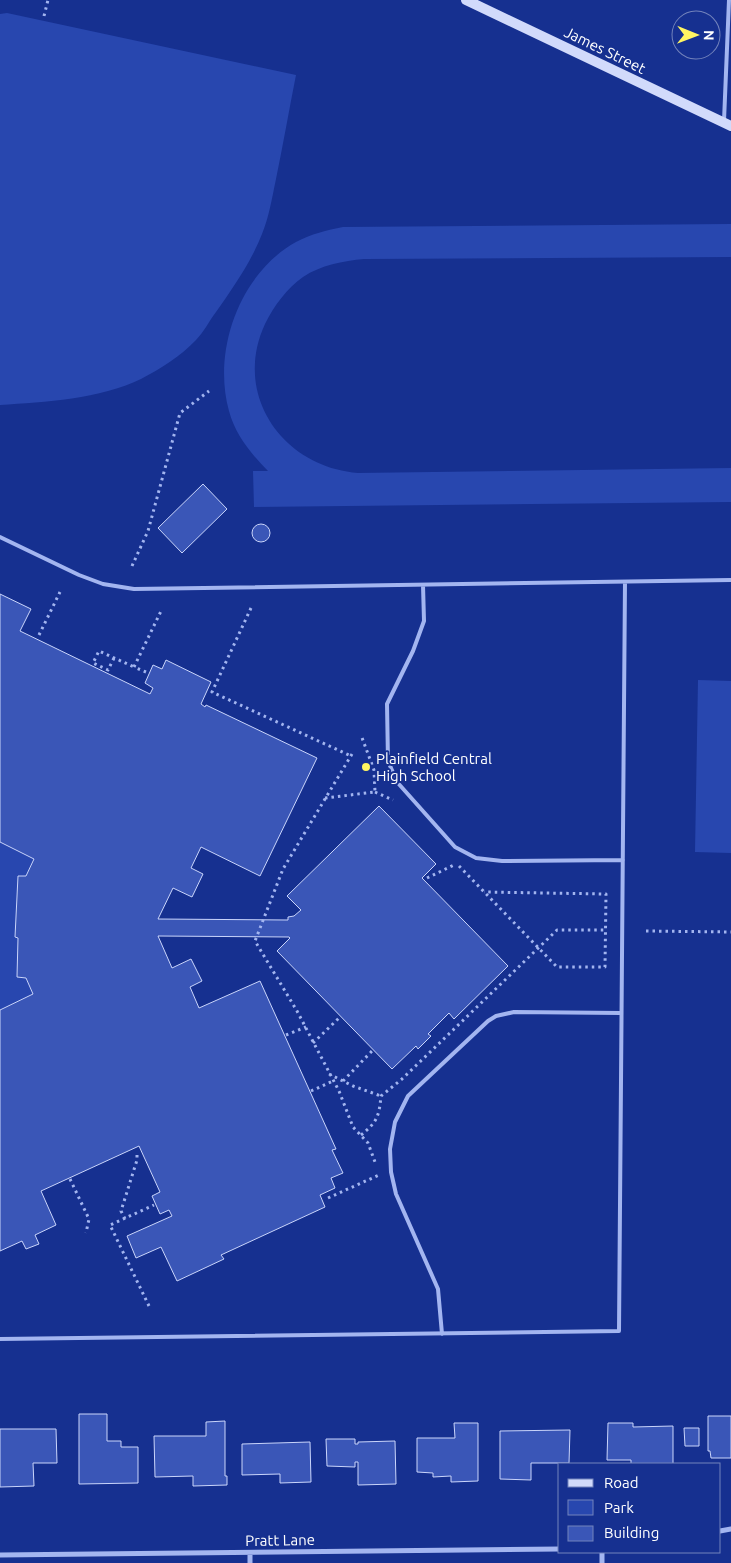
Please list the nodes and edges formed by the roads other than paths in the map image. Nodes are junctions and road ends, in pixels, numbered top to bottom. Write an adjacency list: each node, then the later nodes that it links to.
1 (466, 0): 3 (street, James Street)
2 (729, 0): 3 (lane)
3 (728, 124)
4 (0, 537): 7 (lane)
5 (731, 580): 6 (lane)
6 (625, 582): 7 (lane); 8 (lane)
7 (423, 585): 8 (lane)
8 (623, 860): 9 (lane)
9 (622, 1013): 10 (lane); 10 (lane)
10 (442, 1334): 11 (lane)
11 (0, 1339)
12 (558, 1549): 13 (street, Pratt Lane)
13 (250, 1553): 14 (street, Pratt Lane); 15 (street)
14 (0, 1556)
15 (250, 1563)

